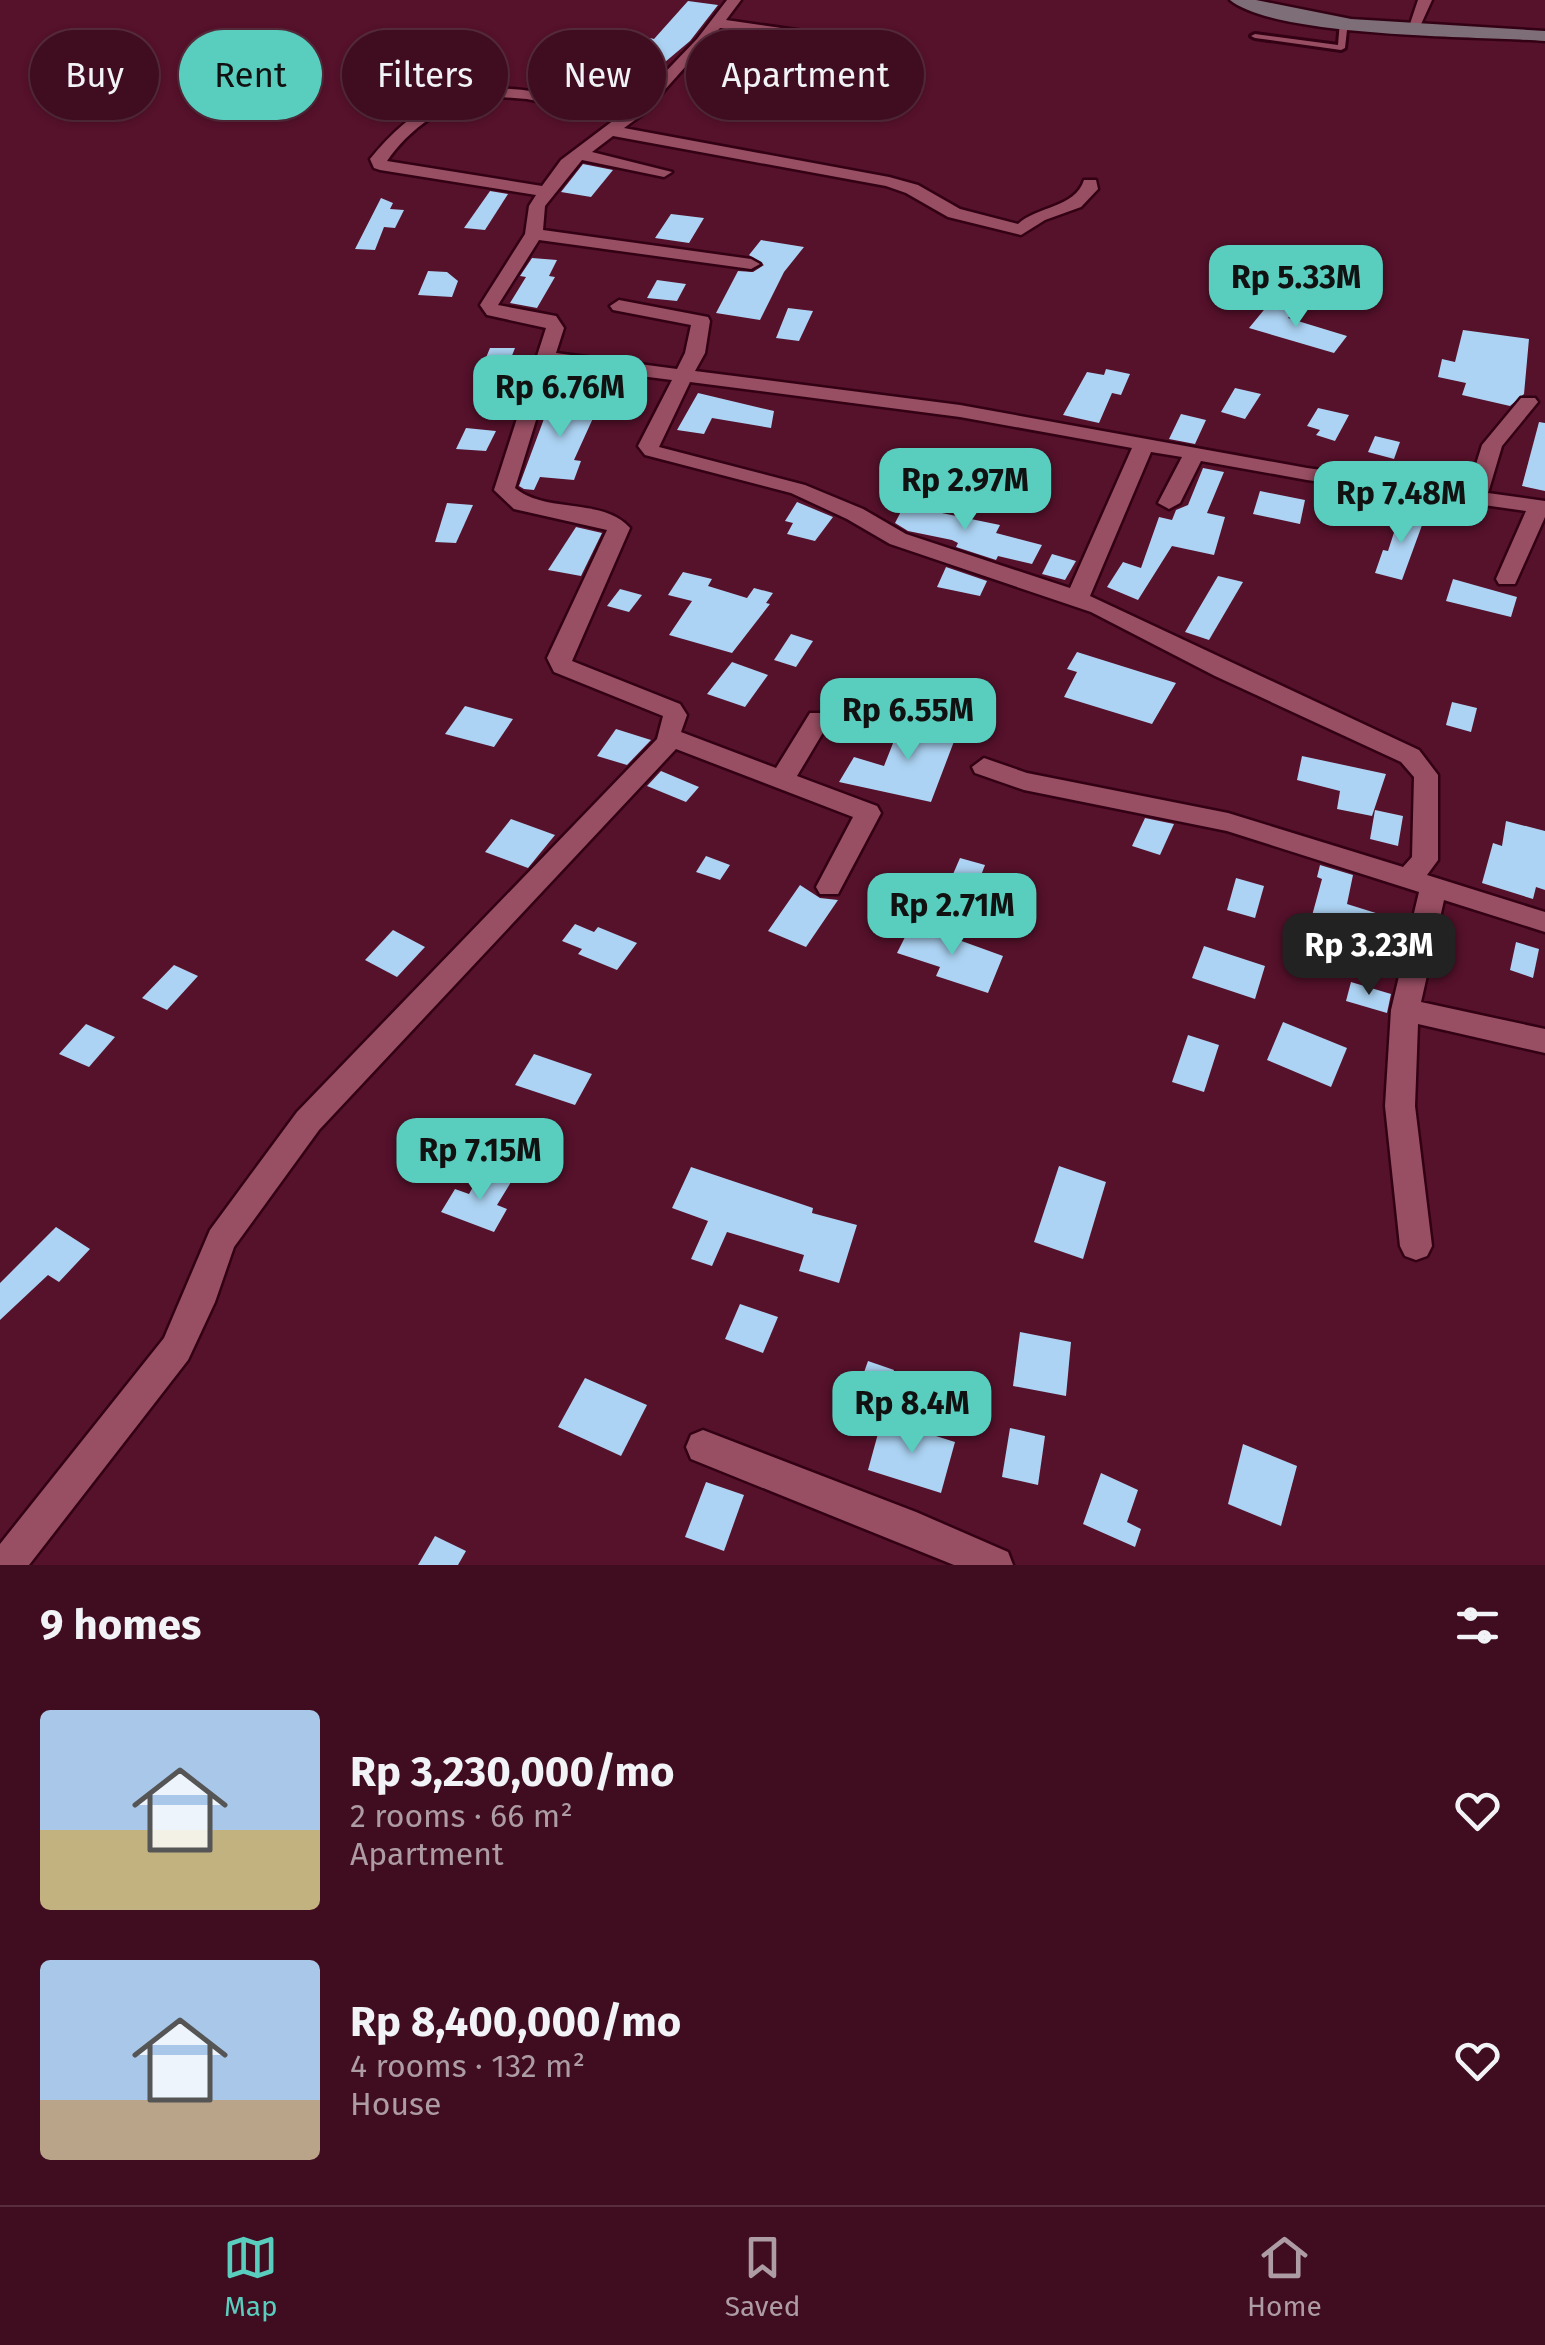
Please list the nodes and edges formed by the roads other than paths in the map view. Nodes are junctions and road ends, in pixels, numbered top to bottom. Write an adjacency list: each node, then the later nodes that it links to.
1 (734, 0): 5 (street)
2 (1238, 0): 4 (street)
3 (1425, 0): 7 (street)
4 (1344, 21): 7 (street); 8 (lane)
5 (717, 23): 6 (street); 10 (street)
6 (767, 30)
7 (1412, 30): 9 (street)
8 (1255, 36)
9 (1545, 36)
10 (666, 78)
11 (528, 97): 17 (street)
12 (626, 120): 13 (street)
13 (612, 131): 14 (street); 16 (street)
14 (577, 154): 15 (street); 17 (street)
15 (664, 172)
16 (1090, 184)
17 (546, 192): 18 (street)
18 (534, 234): 19 (street); 21 (street)
19 (751, 264)
20 (619, 306): 22 (street)
21 (547, 358): 22 (street); 32 (street)
22 (684, 376): 24 (street); 30 (street)
23 (1528, 402): 26 (street)
24 (1144, 445): 25 (street); 30 (street)
25 (1194, 454): 26 (street); 27 (street)
26 (1477, 496): 28 (street)
27 (1169, 503)
28 (1542, 507): 29 (street)
29 (1507, 579)
30 (1077, 598): 35 (street)
31 (819, 719): 34 (street)
32 (672, 738): 34 (street); 42 (street)
33 (984, 767): 35 (street)
34 (781, 781): 36 (street)
35 (1420, 883): 37 (street); 38 (street)
36 (829, 888)
37 (1545, 922)
38 (1405, 1010): 39 (street); 40 (street)
39 (1545, 1041)
40 (1416, 1246)
41 (703, 1447): 43 (street)
42 (6, 1565)
43 (995, 1565)

